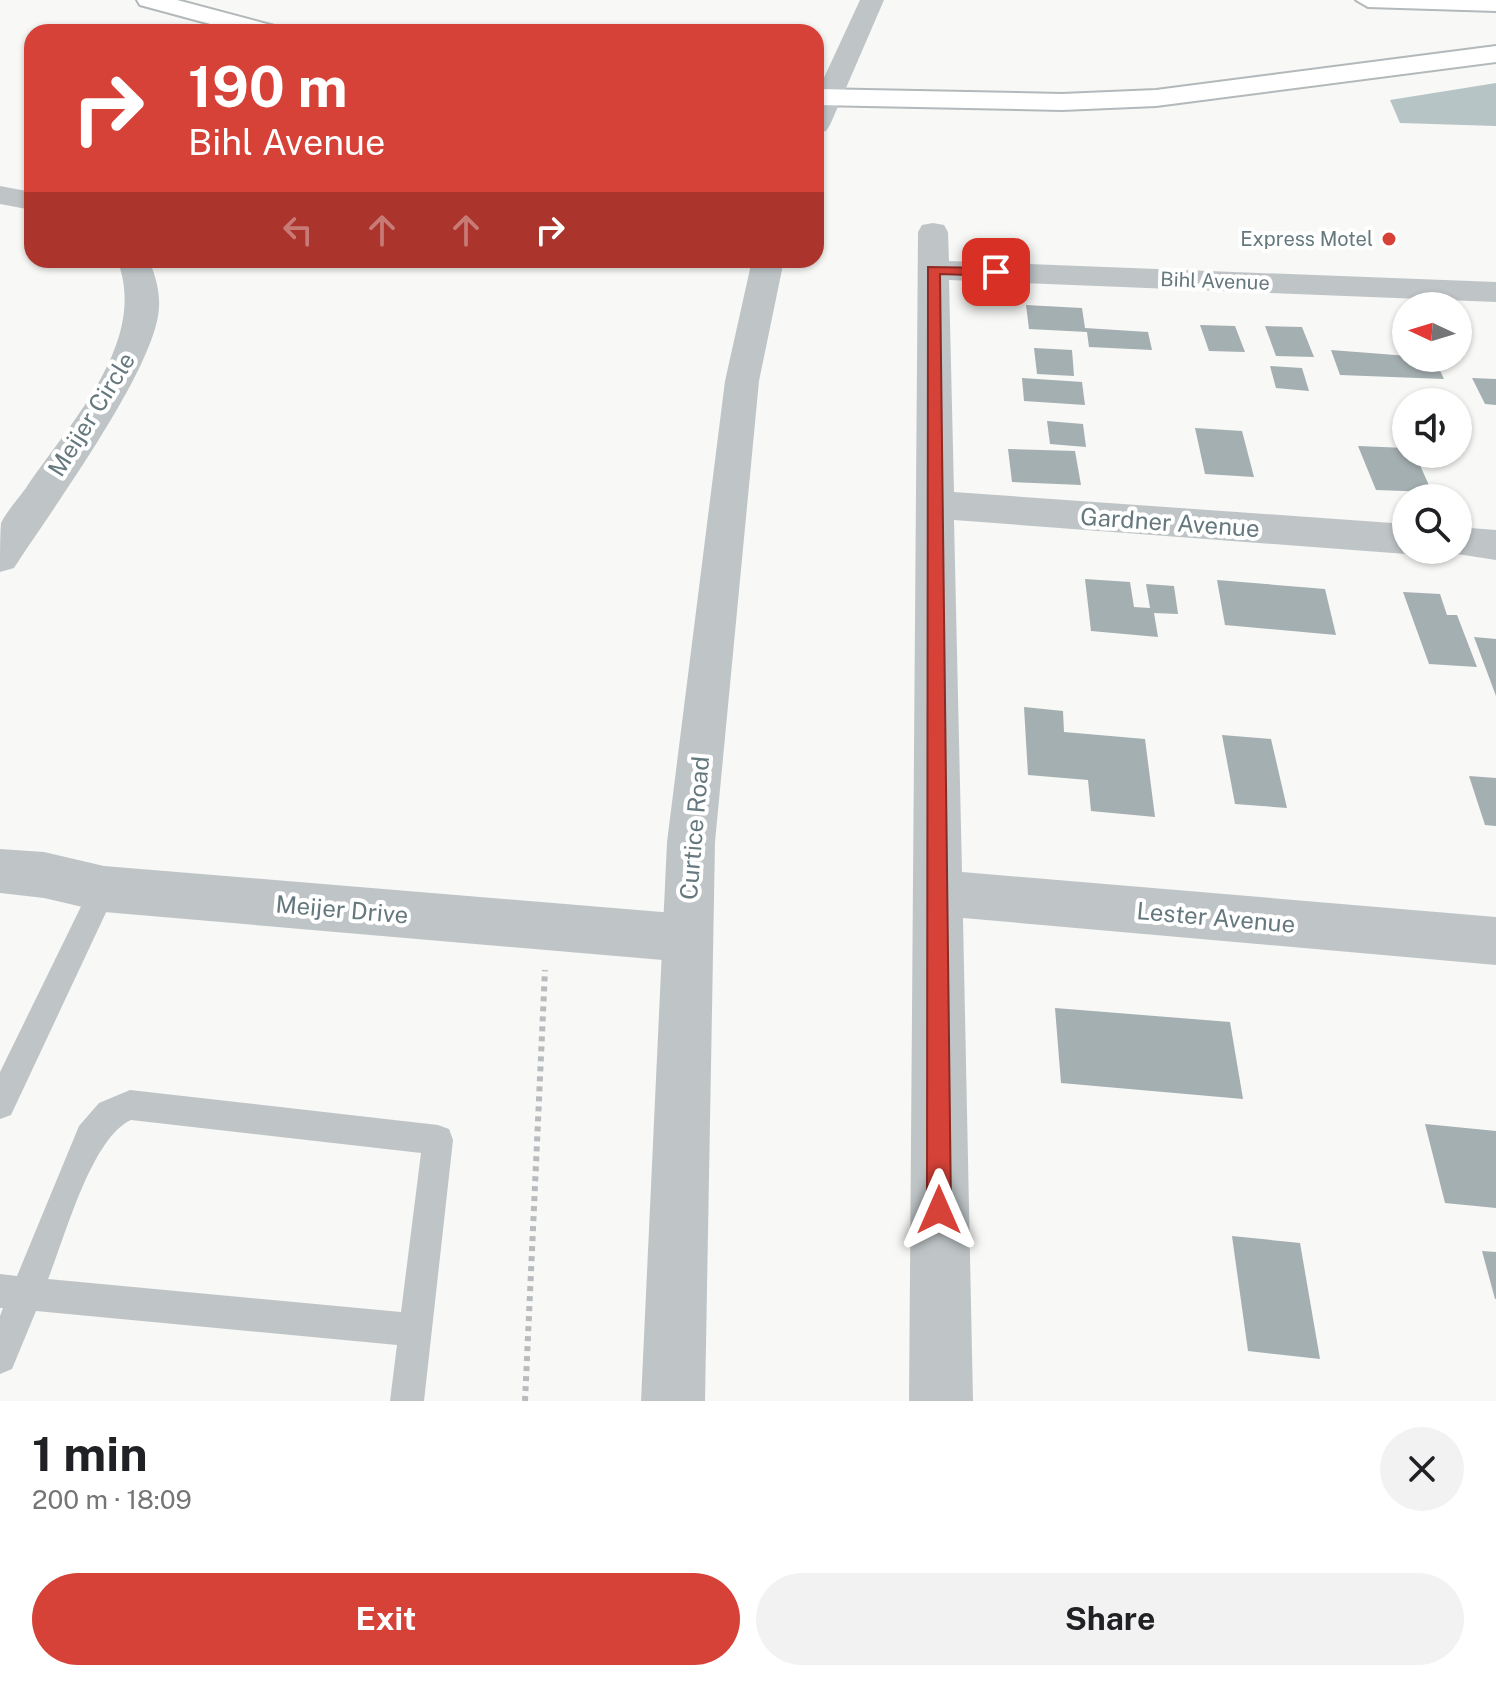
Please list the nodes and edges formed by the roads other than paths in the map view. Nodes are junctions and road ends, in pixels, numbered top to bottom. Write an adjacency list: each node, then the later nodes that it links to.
1 (149, 0): 5 (highway)
2 (1368, 0): 4 (highway)
3 (871, 2): 7 (street)
4 (1496, 4)
5 (239, 24)
6 (1496, 54): 8 (highway)
7 (824, 91)
8 (824, 97)
9 (0, 195): 10 (street)
10 (24, 200)
11 (136, 268): 18 (street, Meijer Circle)
12 (766, 268): 22 (street, Curtice Road)
13 (1496, 292): 14 (street, Bihl Avenue)
14 (935, 505): 15 (street, Gardner Avenue); 21 (street)
15 (1392, 538)
16 (1472, 543): 17 (street)
17 (1496, 545)
18 (0, 557)
19 (0, 871): 20 (street, Meijer Drive)
20 (104, 889): 22 (street, Meijer Drive); 24 (lane)
21 (937, 893): 23 (street, Lester Avenue); 30 (street)
22 (686, 938): 29 (street, Curtice Road)
23 (1496, 941)
24 (0, 1104)
25 (13, 1292): 26 (lane); 26 (lane); 27 (lane)
26 (415, 1330): 28 (lane)
27 (0, 1357)
28 (407, 1401)
29 (673, 1401)
30 (941, 1401)

